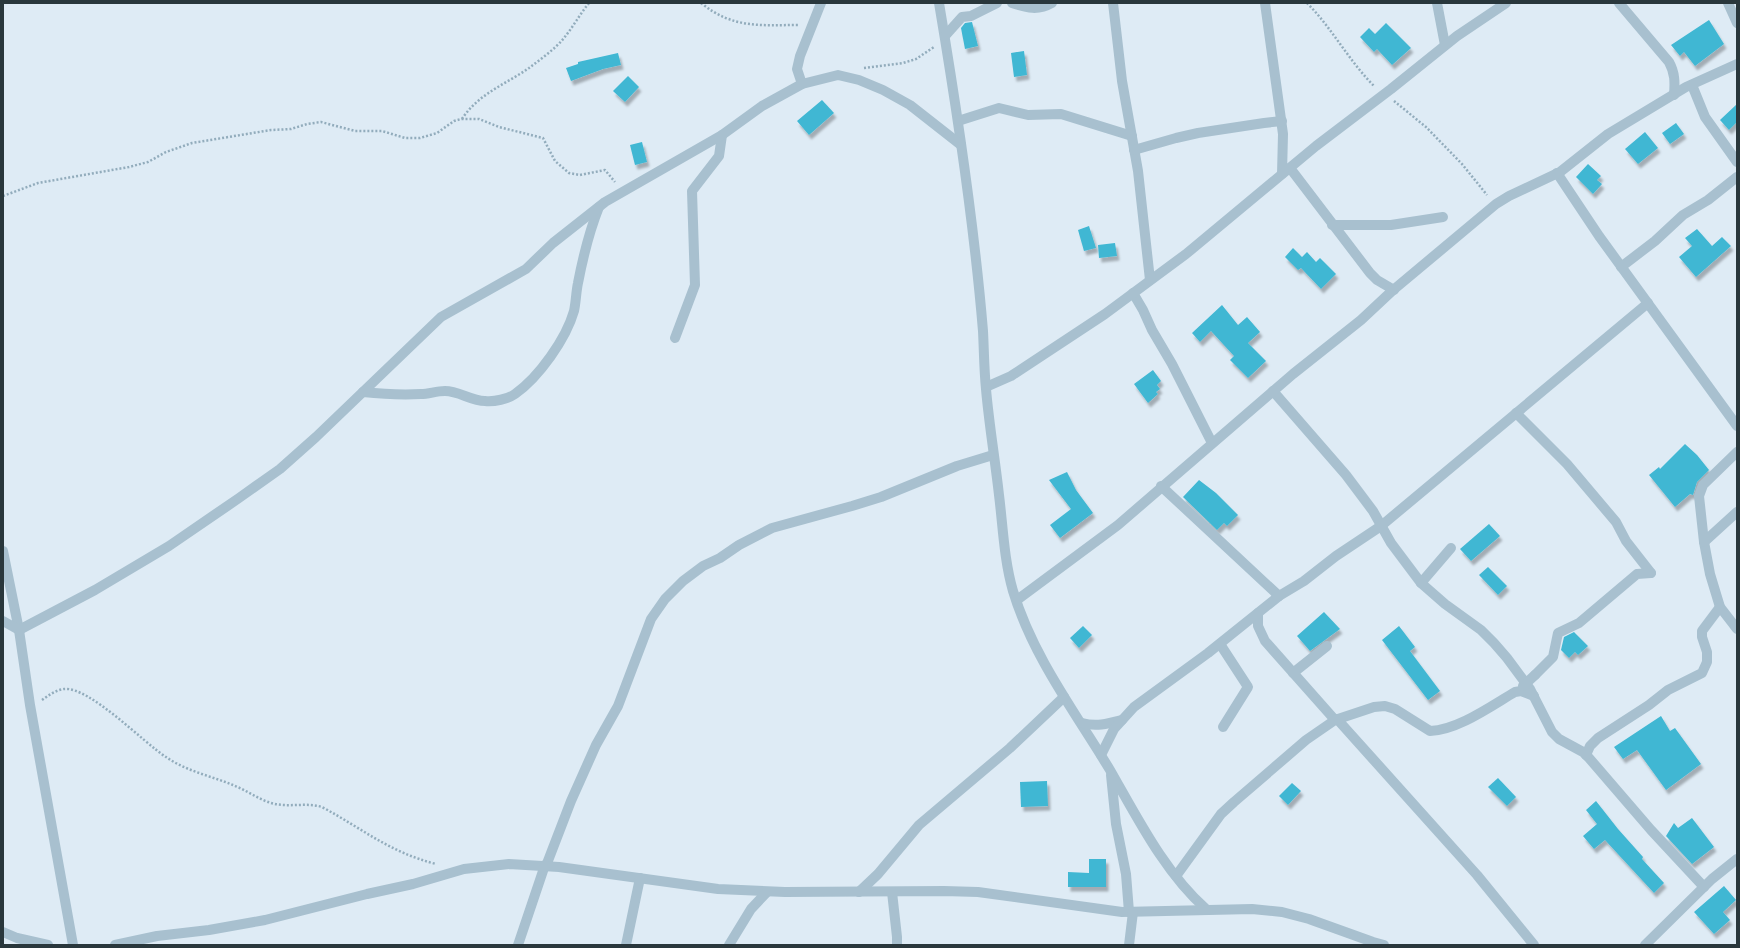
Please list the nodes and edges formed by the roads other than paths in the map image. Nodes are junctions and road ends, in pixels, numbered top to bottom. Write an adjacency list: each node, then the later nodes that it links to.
1 (821, 3): 16 (street)
2 (939, 3): 13 (street)
3 (997, 3): 13 (street)
4 (1012, 3): 5 (street)
5 (1052, 3)
6 (1113, 3): 22 (street)
7 (1265, 3): 20 (street)
8 (1437, 3): 14 (street)
9 (1506, 3): 14 (street)
10 (1619, 3): 18 (street)
11 (1728, 3): 12 (street)
12 (1737, 23)
13 (945, 37): 19 (street)
14 (1445, 45): 26 (street)
15 (1737, 64): 17 (street)
16 (802, 84): 21 (street); 23 (street)
17 (1692, 84): 18 (street); 25 (street)
18 (1674, 94): 27 (street)
19 (958, 121): 22 (street); 23 (street)
20 (1282, 122): 24 (street); 26 (street)
21 (722, 135): 29 (street); 37 (street)
22 (1132, 136): 24 (street)
23 (961, 145): 38 (street)
24 (1134, 150): 33 (street)
25 (1737, 162)
26 (1286, 171): 31 (street); 33 (street)
27 (1557, 173): 32 (street); 34 (street)
28 (1737, 177): 32 (street)
29 (599, 207): 40 (street); 40 (street)
30 (1443, 217): 31 (street)
31 (1332, 225): 34 (street)
32 (1621, 267): 36 (street)
33 (1150, 280): 35 (street)
34 (1394, 290): 39 (street)
35 (1133, 293): 38 (street); 43 (street)
36 (1648, 303): 41 (street); 42 (street)
37 (675, 338)
38 (986, 387): 45 (street)
39 (1273, 391): 43 (street); 48 (street)
40 (363, 392): 59 (street)
41 (1516, 413): 48 (street); 63 (street, bridge)
42 (1737, 426)
43 (1212, 443): 46 (street)
44 (1737, 452): 49 (street)
45 (993, 455): 54 (street); 76 (street)
46 (1161, 486): 53 (street); 54 (street)
47 (1737, 512): 49 (street)
48 (1381, 526): 52 (street); 53 (street)
49 (1704, 542): 55 (street)
50 (1451, 548): 52 (street)
51 (3, 551): 59 (street)
52 (1421, 583): 64 (street)
53 (1279, 596): 56 (street)
54 (1017, 600): 65 (street)
55 (1720, 607): 58 (street); 70 (street)
56 (1258, 613): 60 (street); 62 (street)
57 (3, 621): 59 (street)
58 (1737, 628)
59 (19, 630): 87 (street)
60 (1220, 644): 66 (street); 69 (street)
61 (1328, 646): 62 (street)
62 (1293, 673): 67 (street)
63 (1523, 686)
64 (1534, 696): 67 (street); 71 (street)
65 (1064, 697): 68 (street); 81 (street)
66 (1122, 720): 68 (street); 72 (street)
67 (1336, 720): 77 (street); 95 (street)
68 (1082, 723): 72 (street)
69 (1223, 727)
70 (1594, 742): 71 (street); 73 (street)
71 (1576, 748): 73 (street)
72 (1101, 755): 74 (street)
73 (1586, 755): 79 (street)
74 (1110, 771): 77 (street); 84 (street)
75 (1737, 859): 79 (street)
76 (546, 866): 78 (street); 88 (street); 89 (street)
77 (1176, 876): 83 (street)
78 (640, 878): 80 (street); 90 (street)
79 (1704, 887): 96 (street)
80 (767, 892): 81 (street); 91 (street)
81 (859, 892): 82 (street)
82 (892, 892): 84 (street); 92 (street)
83 (1206, 909): 84 (street); 94 (street)
84 (1131, 912): 93 (street)
85 (3, 932): 86 (street)
86 (48, 945)
87 (73, 945)
88 (115, 945)
89 (518, 945)
90 (626, 945)
91 (729, 945)
92 (897, 945)
93 (1129, 945)
94 (1384, 945)
95 (1534, 945)
96 (1644, 945)

